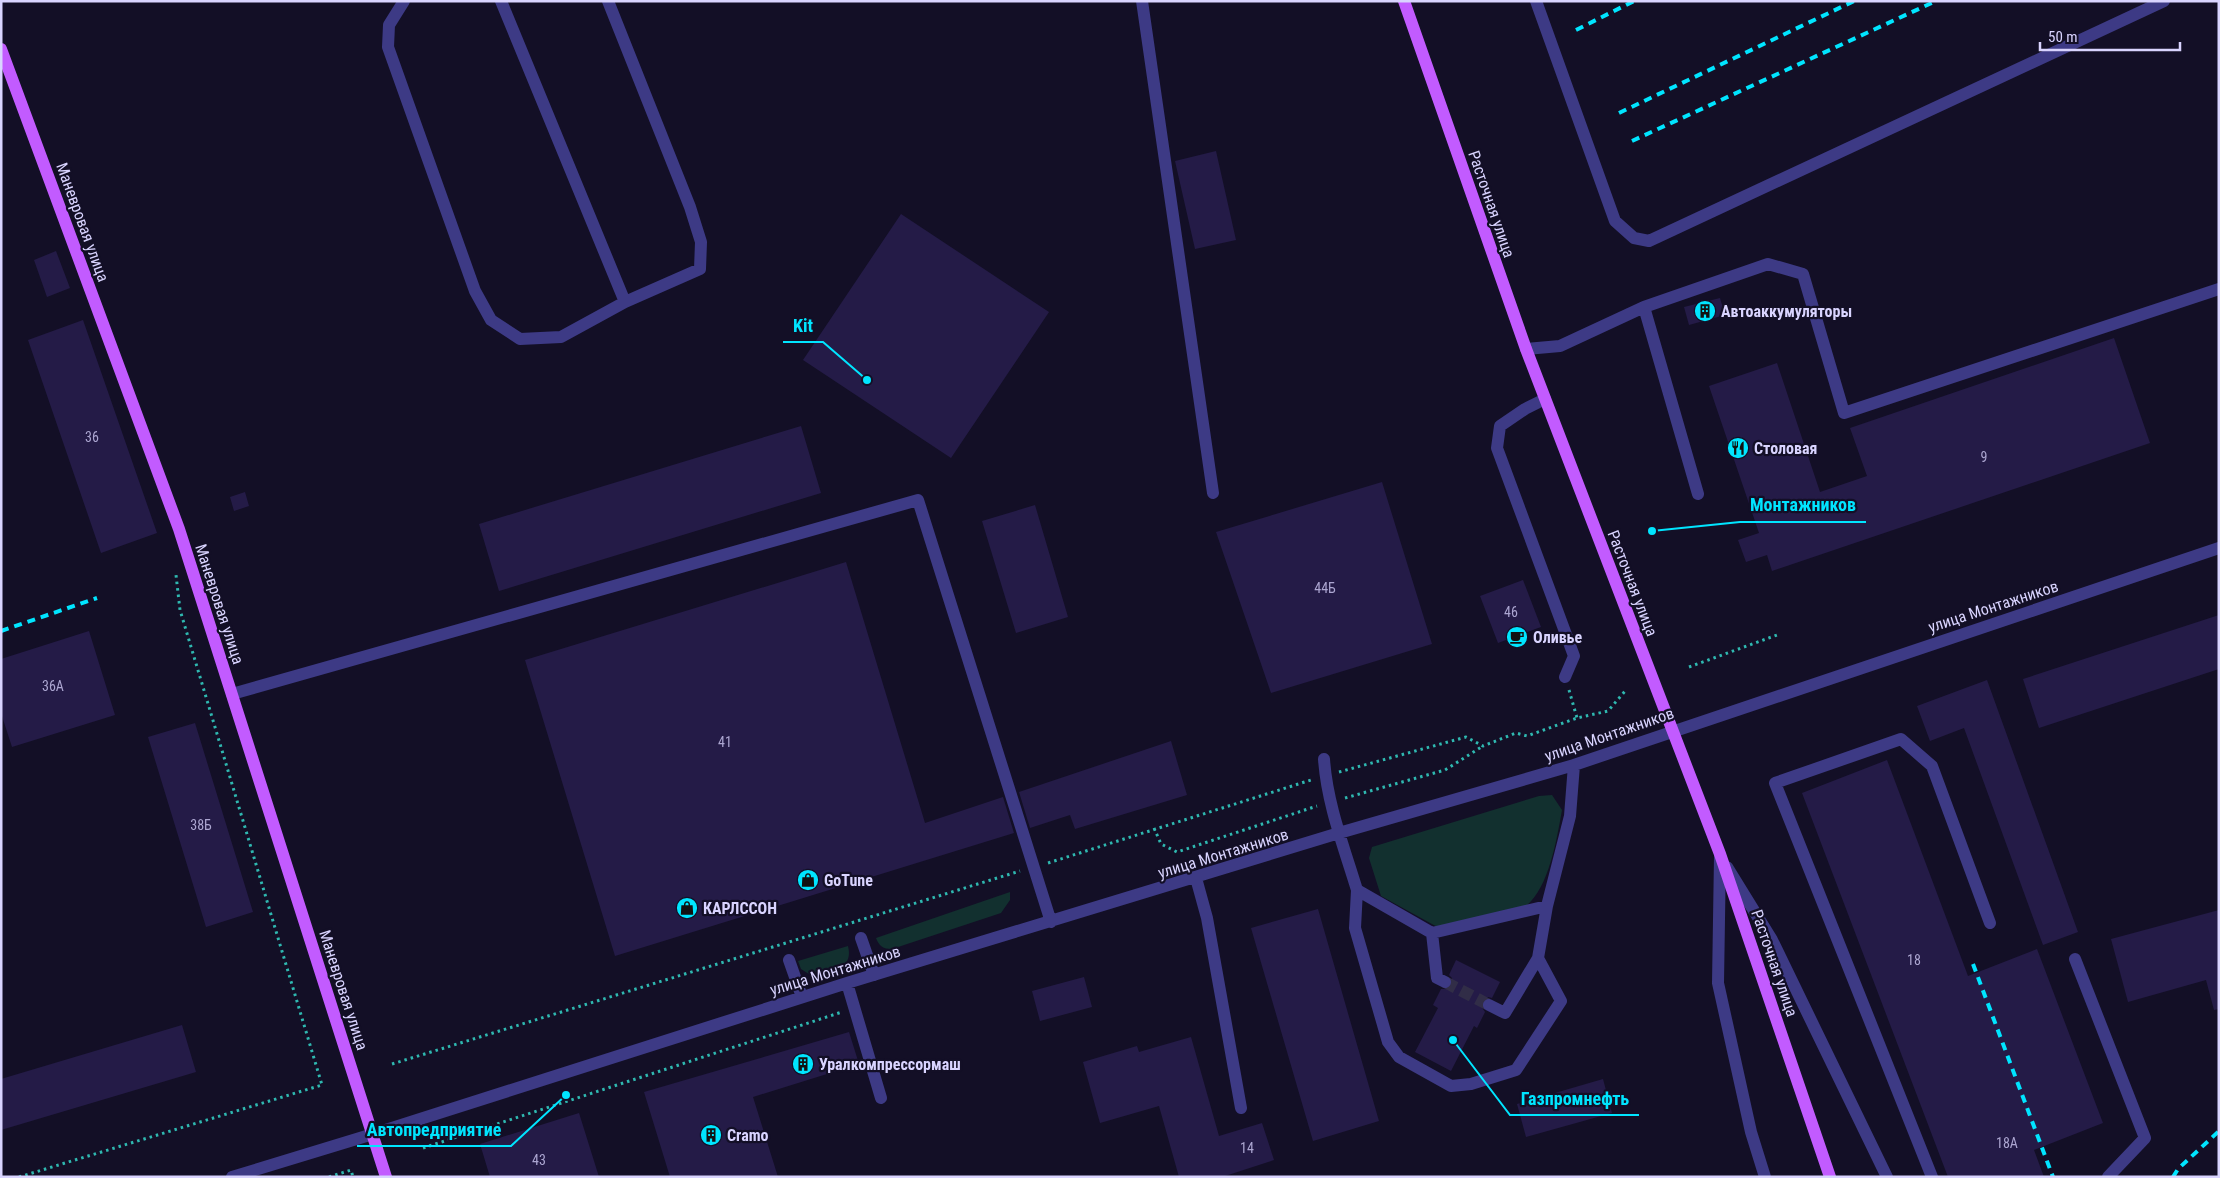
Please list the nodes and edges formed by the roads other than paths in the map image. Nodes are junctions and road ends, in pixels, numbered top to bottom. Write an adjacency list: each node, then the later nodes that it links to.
1 (404, 1): 10 (street)
2 (501, 1): 10 (street)
3 (608, 1): 10 (street)
4 (1142, 1): 14 (street)
5 (1404, 1): 12 (main road, Расточная улица)
6 (1536, 1): 7 (street)
7 (2164, 1)
8 (1, 49): 18 (main road, Маневровая улица)
9 (2219, 289): 11 (street)
10 (625, 302)
11 (1644, 307): 12 (street); 15 (street)
12 (1526, 350): 13 (main road, Расточная улица)
13 (1545, 400): 17 (street); 19 (main road, Расточная улица)
14 (1213, 493)
15 (1698, 494)
16 (2219, 548): 19 (street, улица Монтажников)
17 (1565, 677)
18 (232, 694): 27 (street); 41 (main road, Маневровая улица)
19 (1673, 730): 21 (street, улица Монтажников); 23 (main road, Расточная улица)
20 (1324, 759): 22 (street)
21 (1574, 765): 22 (street, улица Монтажников); 26 (street)
22 (1339, 833): 24 (street, улица Монтажников); 25 (street)
23 (1720, 854): 44 (street); 45 (main road, Расточная улица); 46 (street)
24 (1196, 878): 27 (street, улица Монтажников); 40 (street)
25 (1357, 890): 29 (street); 31 (street)
26 (1547, 906): 29 (street); 31 (street)
27 (1051, 922): 34 (street, улица Монтажников)
28 (1990, 923): 47 (street)
29 (1432, 933): 35 (street)
30 (861, 938): 34 (street)
31 (1538, 958): 38 (street)
32 (2075, 959): 48 (street)
33 (789, 960): 37 (street)
34 (874, 975): 36 (street, улица Монтажников)
35 (1445, 982)
36 (847, 983): 37 (street, улица Монтажников); 39 (street)
37 (802, 997): 41 (street, улица Монтажников)
38 (1489, 1005)
39 (881, 1098)
40 (1241, 1108)
41 (373, 1134): 42 (street, улица Монтажников); 43 (main road, Маневровая улица)
42 (232, 1177)
43 (386, 1177)
44 (1765, 1177)
45 (1830, 1177)
46 (1887, 1177)
47 (1932, 1177)
48 (2108, 1177)

